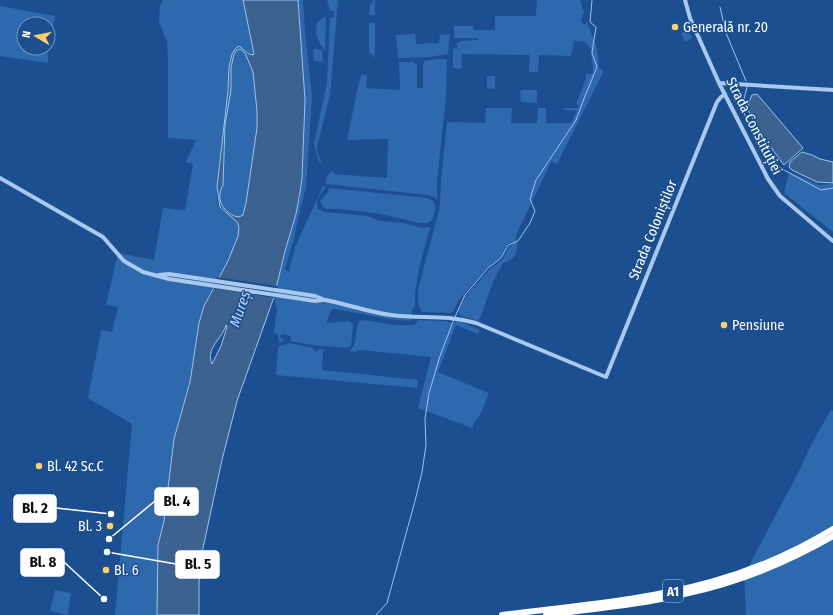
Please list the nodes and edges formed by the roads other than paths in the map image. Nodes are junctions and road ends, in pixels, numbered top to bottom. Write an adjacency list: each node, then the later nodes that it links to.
1 (685, 0): 2 (street, Strada Constituției)
2 (719, 83): 3 (street); 4 (street, Strada Constituției)
3 (833, 90)
4 (725, 94): 5 (street, Strada Coloniștilor); 6 (street, Strada Constituției)
5 (0, 178)
6 (833, 241)
7 (833, 529): 9 (highway, A1)
8 (833, 536): 10 (highway, A1)
9 (502, 615)
10 (546, 615)

